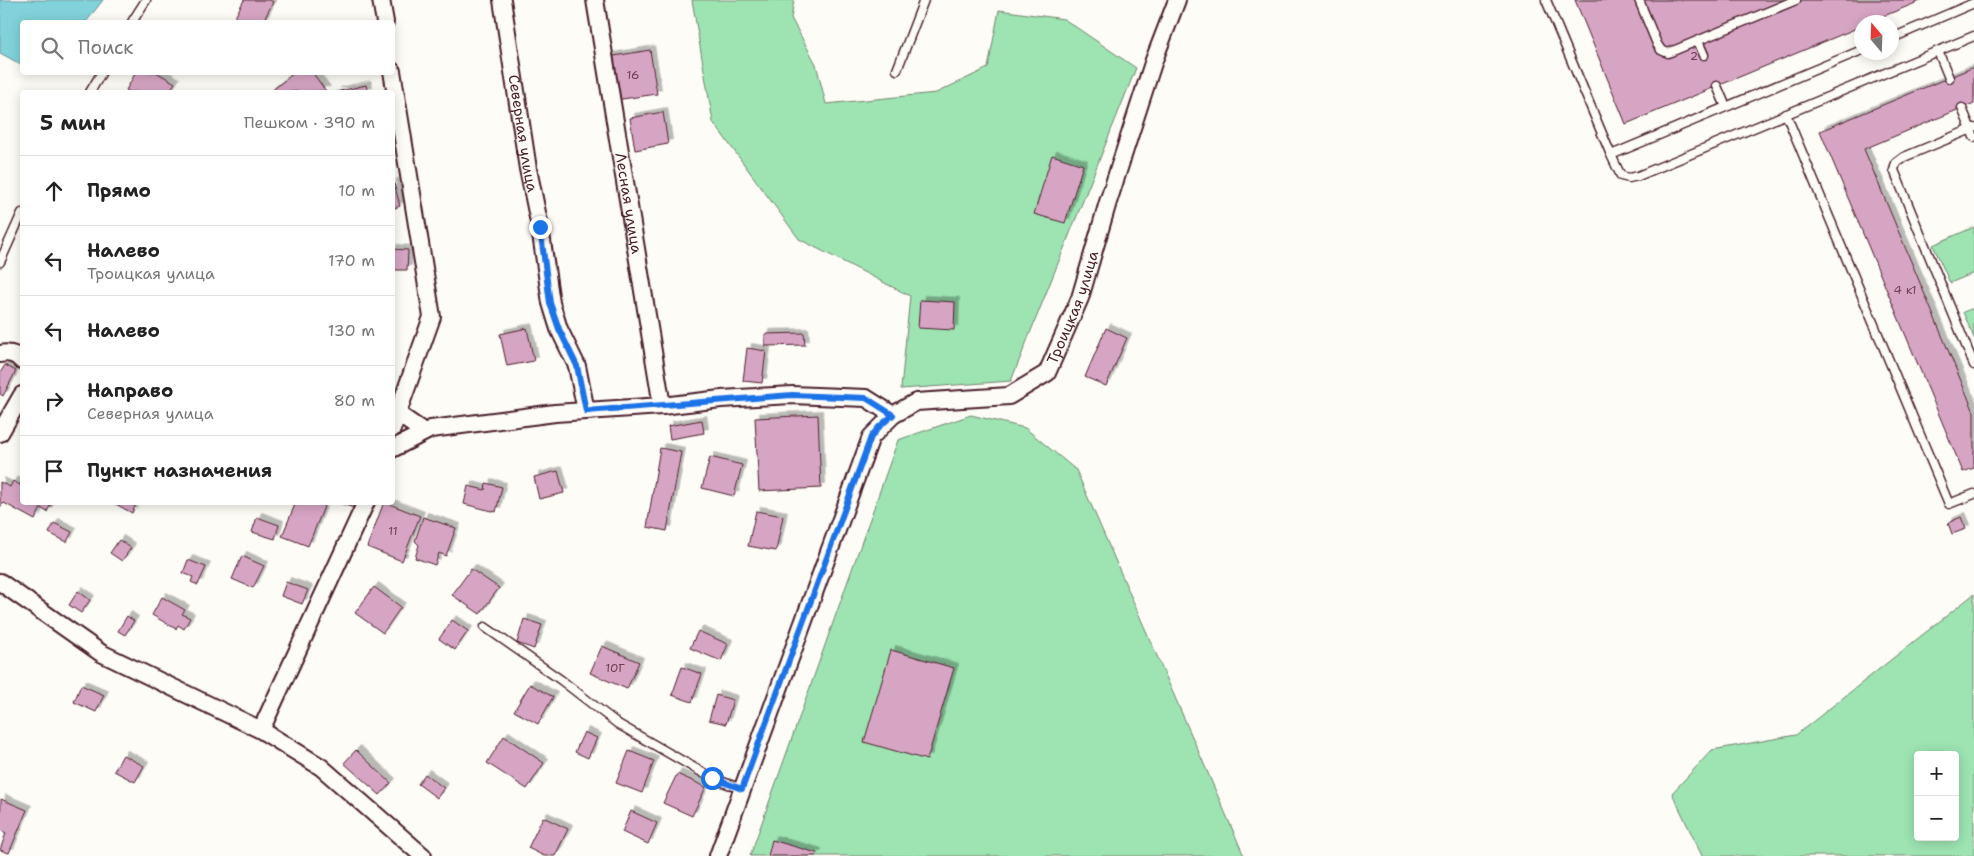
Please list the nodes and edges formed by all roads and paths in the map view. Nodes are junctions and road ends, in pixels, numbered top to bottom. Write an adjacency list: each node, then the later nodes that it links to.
1 (146, 0): 11 (lane)
2 (381, 0): 12 (street)
3 (502, 0): 38 (street, Северная улица)
4 (595, 0): 37 (street, Лесная улица)
5 (924, 0): 19 (lane)
6 (1177, 0): 39 (street, Троицкая улица)
7 (1546, 0): 30 (lane)
8 (1639, 0): 15 (lane)
9 (1796, 0): 15 (lane)
10 (1974, 3): 13 (lane)
11 (133, 20)
12 (385, 20)
13 (1899, 35)
14 (1974, 36): 16 (lane)
15 (1698, 41): 18 (lane)
16 (1938, 51): 22 (lane); 27 (lane)
17 (1854, 53): 25 (lane)
18 (1704, 55)
19 (897, 70)
20 (100, 75): 24 (lane)
21 (393, 75): 40 (street)
22 (1949, 78)
23 (1717, 86): 25 (lane)
24 (91, 90)
25 (1726, 107): 30 (lane)
26 (1962, 108): 28 (lane)
27 (1786, 114): 30 (lane); 44 (lane)
28 (1972, 128): 29 (lane); 35 (lane)
29 (1974, 137)
30 (1611, 155)
31 (20, 217): 32 (lane)
32 (0, 262)
33 (0, 354): 34 (street)
34 (20, 359)
35 (1974, 365)
36 (20, 398): 42 (street)
37 (662, 406): 38 (street); 39 (street)
38 (586, 411): 41 (street)
39 (893, 415): 49 (street, Троицкая улица)
40 (395, 422): 41 (street)
41 (424, 432): 43 (street)
42 (0, 433)
43 (395, 447)
44 (1974, 494)
45 (365, 505): 48 (street)
46 (0, 582): 48 (street)
47 (485, 627): 49 (lane)
48 (261, 730): 50 (street)
49 (742, 789): 51 (street, Троицкая улица)
50 (423, 856)
51 (718, 856)

